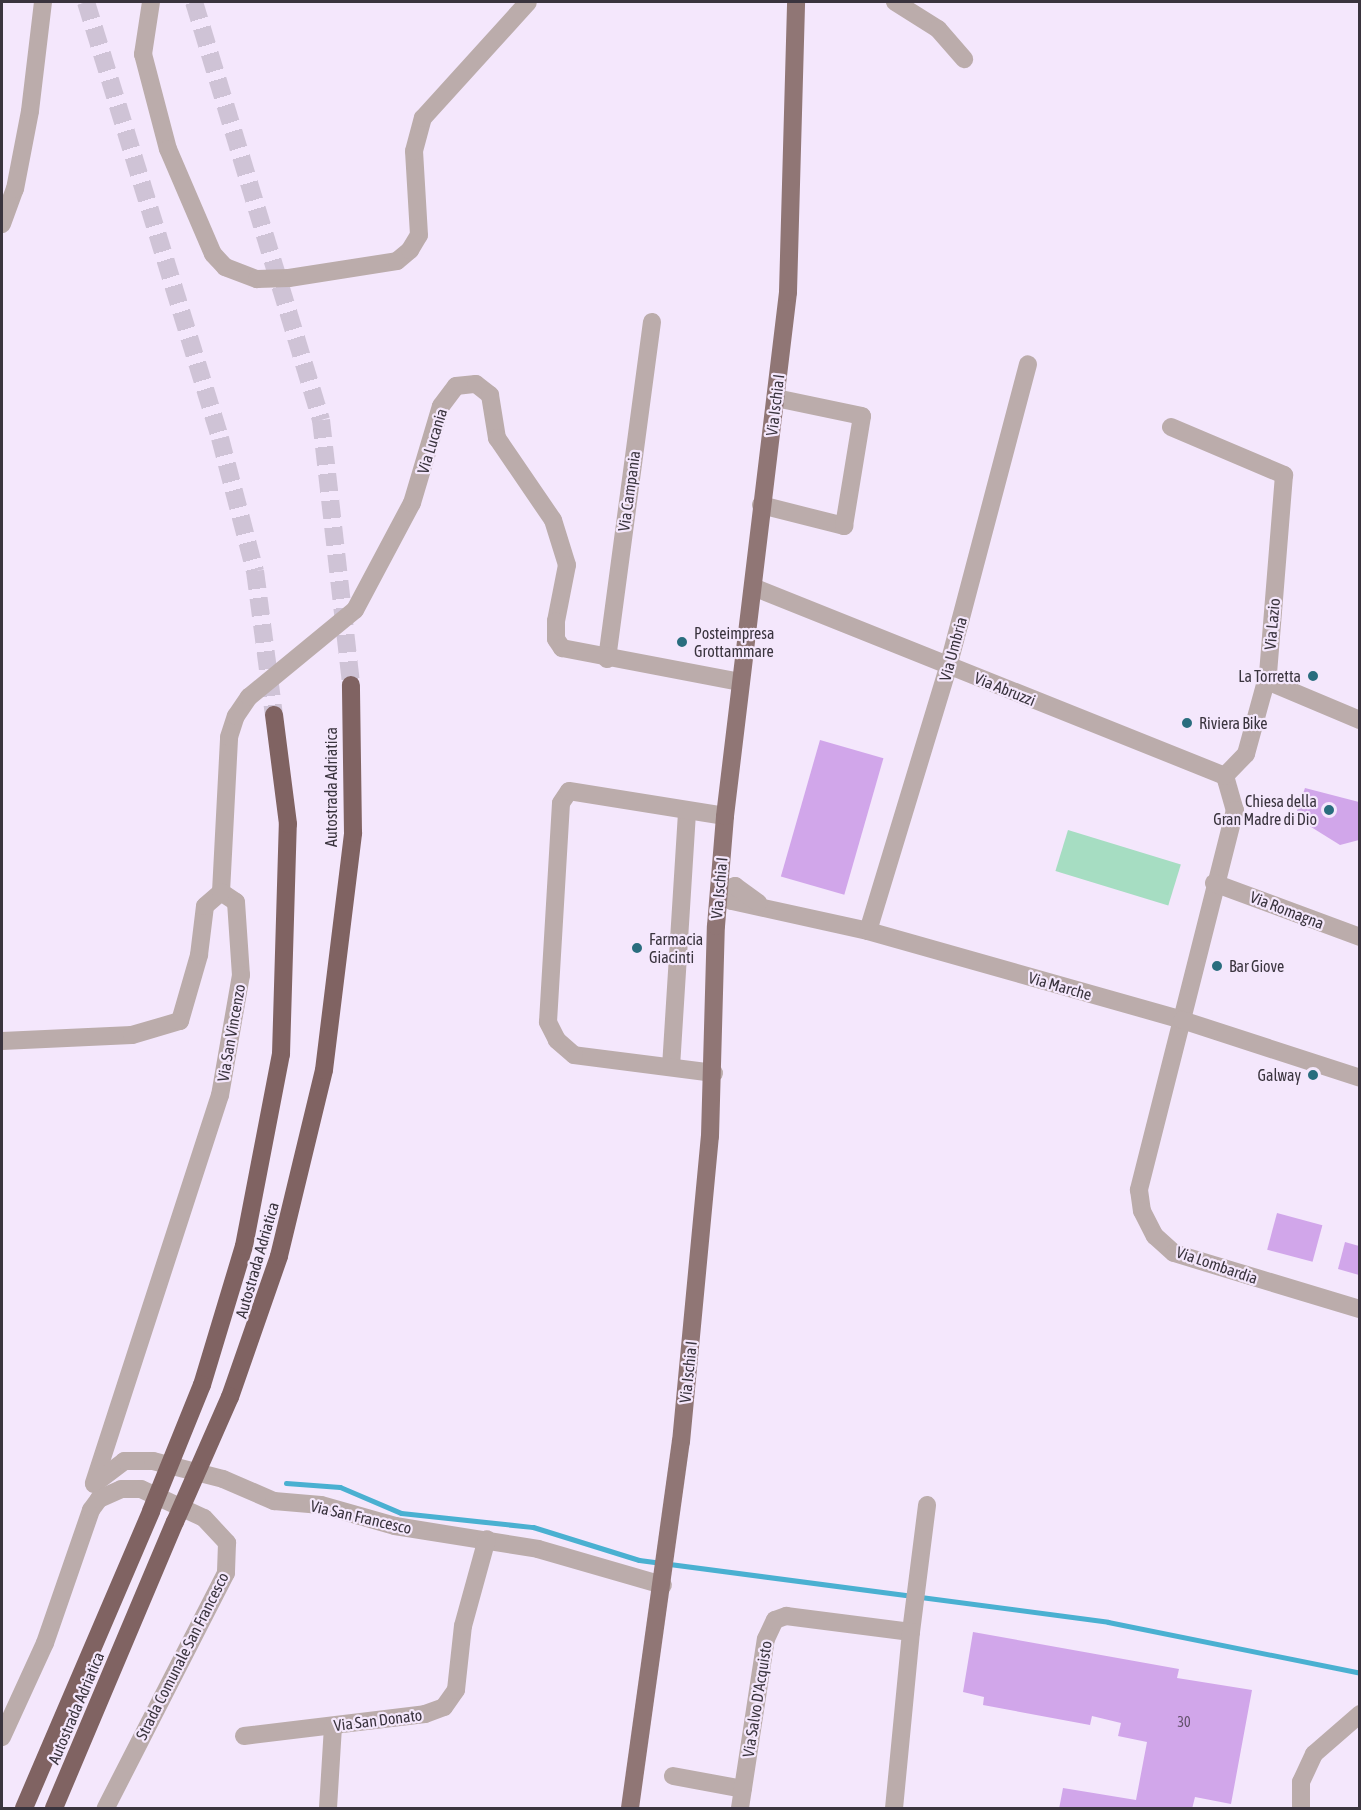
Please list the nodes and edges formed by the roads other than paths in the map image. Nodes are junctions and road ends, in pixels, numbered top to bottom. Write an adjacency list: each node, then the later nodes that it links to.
1 (43, 2): 7 (street)
2 (151, 2): 3 (street)
3 (528, 2)
4 (796, 2): 10 (main road, Via Ischia I)
5 (895, 2): 6 (street)
6 (964, 59)
7 (2, 224)
8 (652, 322): 14 (street, Via Campania)
9 (1028, 364): 15 (street, Via Umbria)
10 (776, 398): 12 (main road, Via Ischia I); 12 (street)
11 (1171, 427): 16 (street, Via Lazio)
12 (761, 505): 13 (main road, Via Ischia I)
13 (753, 587): 15 (street, Via Abruzzi); 17 (main road, Via Ischia I)
14 (607, 659): 17 (street, Via Lucania); 26 (street, Via Lucania)
15 (948, 667): 21 (street, Via Abruzzi); 27 (street, Via Umbria)
16 (1267, 681): 20 (street); 21 (street, Via Lazio)
17 (741, 682): 23 (main road, Via Ischia I)
18 (351, 685): 48 (highway, Autostrada Adriatica, bridge)
19 (274, 715): 47 (highway, Autostrada Adriatica, bridge)
20 (1359, 720)
21 (1225, 776): 24 (street)
22 (687, 810): 23 (street); 31 (street); 31 (street)
23 (725, 816): 25 (main road, Via Ischia I)
24 (1214, 883): 28 (street, Via Romagna); 29 (street)
25 (719, 891): 27 (street, Via Marche); 32 (main road, Via Ischia I)
26 (221, 892): 30 (street); 35 (street, Via San Vincenzo)
27 (868, 932): 29 (street, Via Marche)
28 (1359, 937)
29 (1182, 1020): 33 (street, Via Marche); 34 (street, Via Lombardia)
30 (2, 1041)
31 (671, 1067): 32 (street)
32 (714, 1073): 39 (main road, Via Ischia I)
33 (1359, 1078)
34 (1359, 1309)
35 (94, 1484): 37 (street); 38 (street, Via San Francesco)
36 (927, 1505): 40 (street)
37 (91, 1509): 44 (street); 49 (street, Strada Comunale San Francesco)
38 (487, 1539): 39 (street, Via San Francesco); 42 (street, Via San Donato)
39 (664, 1580): 51 (main road, Via Ischia I)
40 (910, 1632): 46 (street, Via Salvo D'Acquisto); 53 (street)
41 (1359, 1714): 54 (street)
42 (333, 1726): 43 (street, Via San Donato); 50 (street)
43 (244, 1736)
44 (2, 1737)
45 (673, 1776): 46 (street)
46 (743, 1789): 52 (street, Via Salvo D'Acquisto)
47 (24, 1809)
48 (54, 1809)
49 (106, 1809)
50 (328, 1809)
51 (630, 1809)
52 (740, 1809)
53 (894, 1809)
54 (1301, 1809)

